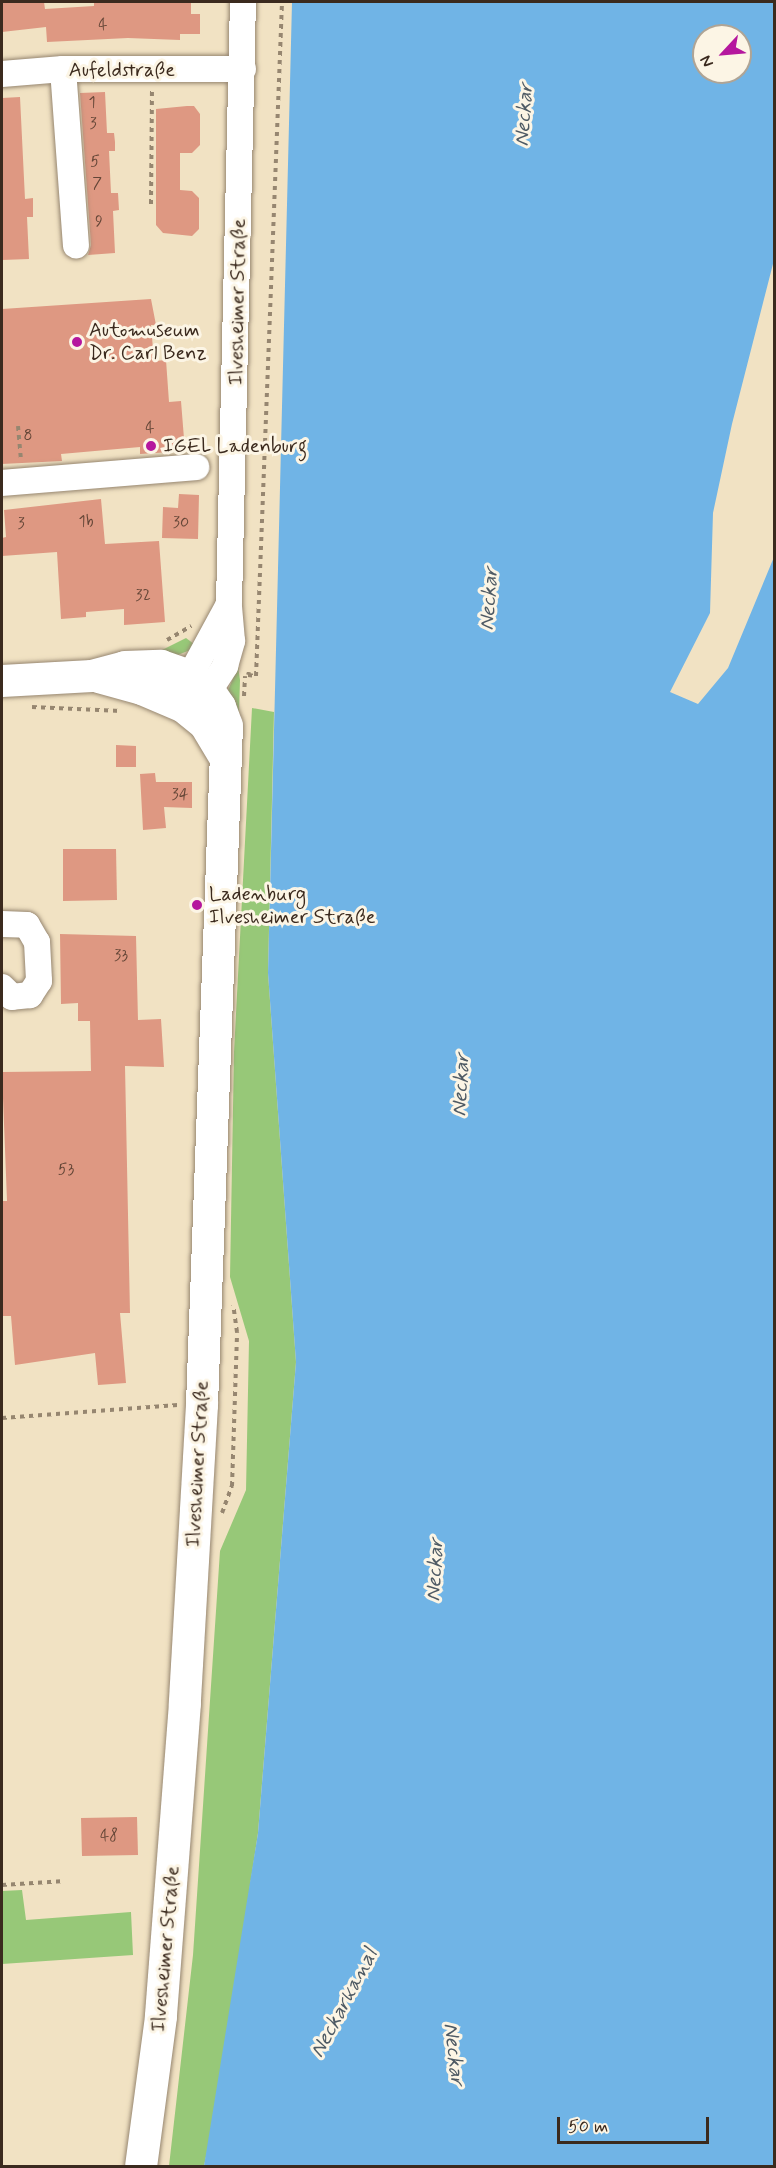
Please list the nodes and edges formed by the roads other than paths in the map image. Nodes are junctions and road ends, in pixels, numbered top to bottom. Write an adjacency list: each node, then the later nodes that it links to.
1 (243, 2): 3 (street, Ilvesheimer Straße)
2 (63, 69): 3 (street, Aufeldstraße); 4 (street, Aufeldstraße); 5 (street)
3 (243, 69): 9 (street, Ilvesheimer Straße)
4 (2, 74)
5 (76, 246)
6 (196, 467): 7 (street)
7 (12, 482)
8 (2, 681): 9 (main road)
9 (194, 691): 12 (main road, Ilvesheimer Straße)
10 (2, 924): 11 (street)
11 (2, 987)
12 (141, 2166)

